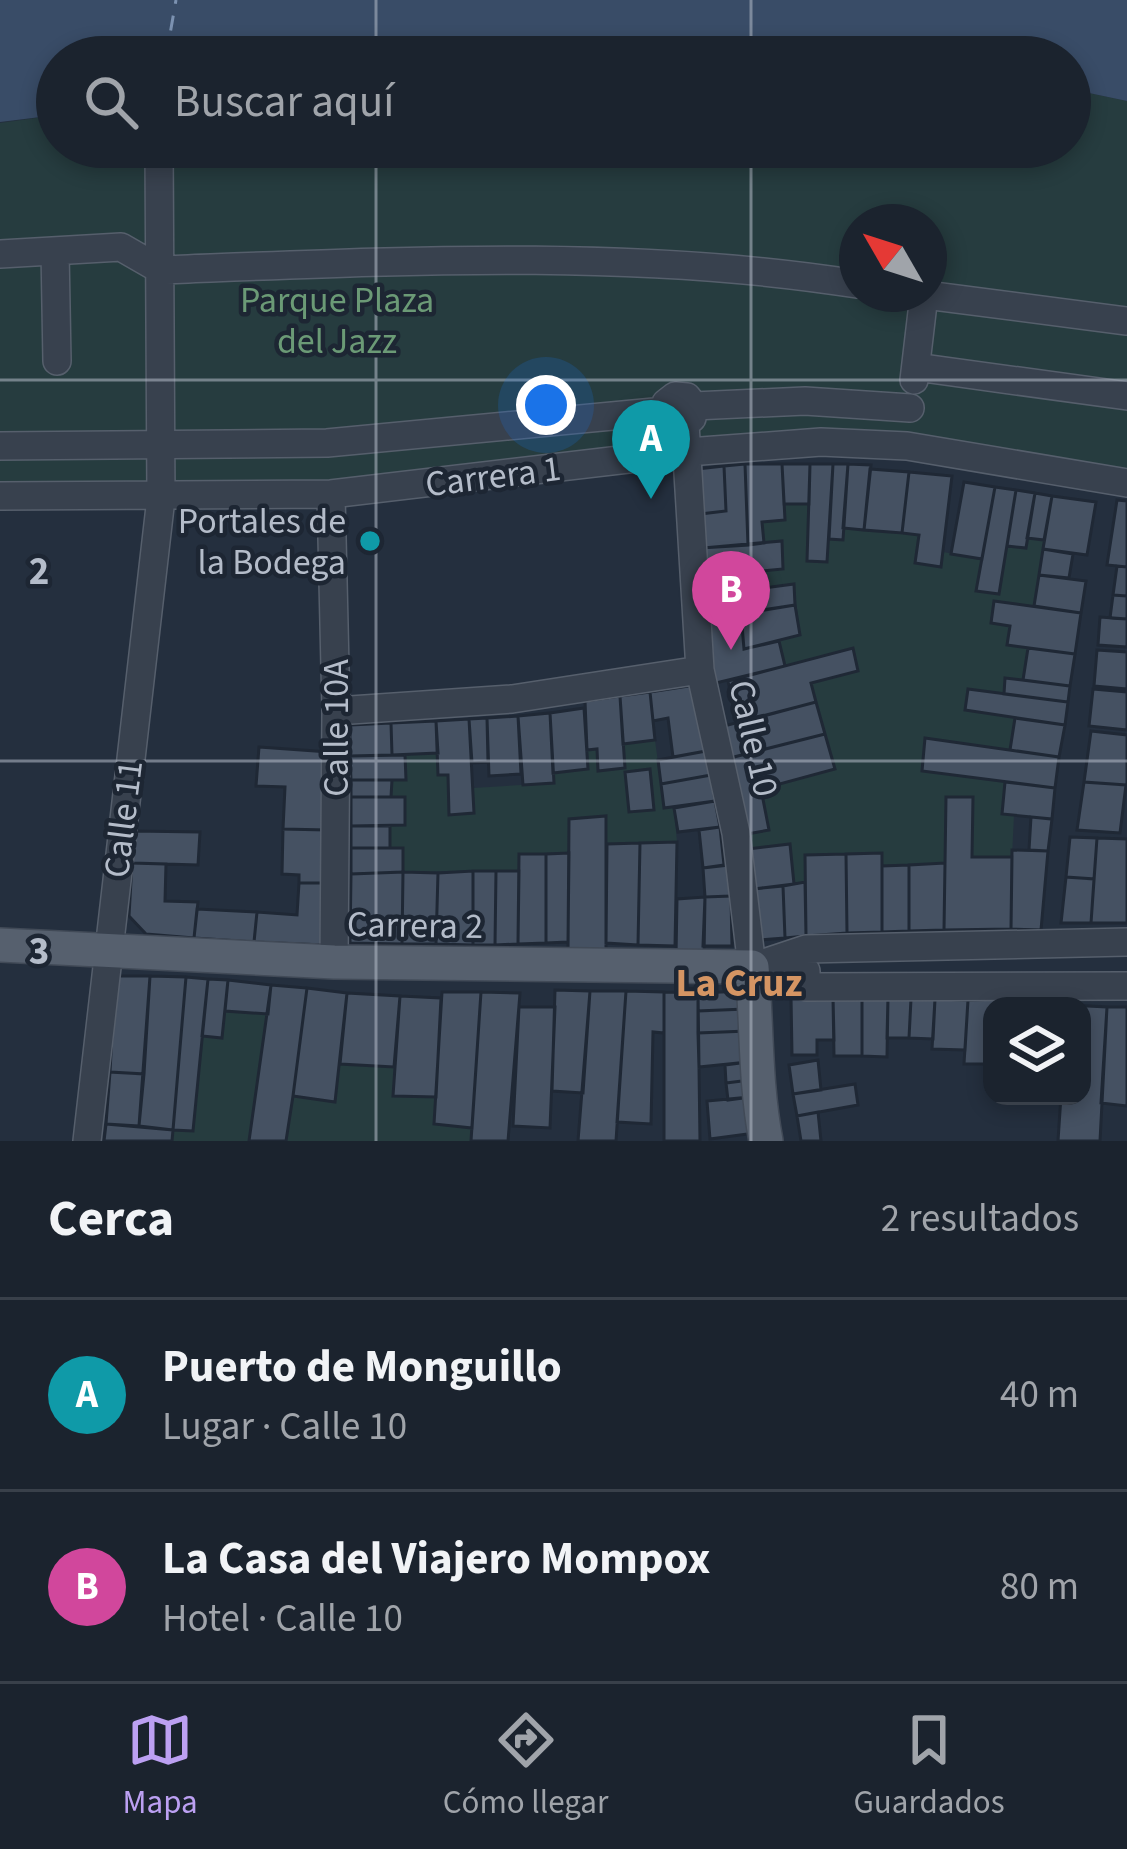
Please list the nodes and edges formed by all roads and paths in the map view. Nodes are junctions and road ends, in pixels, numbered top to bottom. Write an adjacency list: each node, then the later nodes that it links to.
1 (159, 168): 4 (street, Calle 11)
2 (56, 251): 3 (street); 4 (street); 9 (street)
3 (0, 254)
4 (161, 270): 5 (street); 16 (street, Calle 11)
5 (839, 282)
6 (947, 297): 8 (street)
7 (920, 312): 10 (street)
8 (1127, 321)
9 (57, 361)
10 (916, 367): 11 (street); 12 (street)
11 (1127, 397)
12 (910, 408): 13 (street); 17 (street)
13 (683, 423): 14 (street); 17 (street, Carrera 1); 18 (street, Carrera 1); 23 (street, Calle 10)
14 (424, 436): 16 (street); 18 (street)
15 (0, 446): 16 (street)
16 (163, 446): 22 (street, Calle 11)
17 (908, 446): 19 (street, Carrera 1)
18 (430, 482): 20 (street, Carrera 1)
19 (1127, 483)
20 (331, 494): 22 (street, Carrera 1); 24 (street, Calle 10A)
21 (0, 496): 22 (street, Carrera 1)
22 (161, 498): 29 (street, Calle 11)
23 (700, 670): 24 (street); 31 (street, Calle 10)
24 (336, 711): 30 (street, Calle 10A)
25 (1048, 942): 26 (street); 28 (street); 32 (street)
26 (1127, 942)
27 (0, 945): 29 (main road, Carrera 2)
28 (806, 949): 31 (street); 34 (street)
29 (106, 953): 30 (main road, Carrera 2); 36 (street, Calle 11)
30 (334, 962): 31 (main road, Carrera 2)
31 (752, 968): 34 (street); 35 (main road)
32 (1048, 985): 33 (street); 34 (street)
33 (1127, 986)
34 (806, 987)
35 (758, 1044): 37 (main road); 38 (main road)
36 (87, 1141)
37 (766, 1141)
38 (785, 1141)

